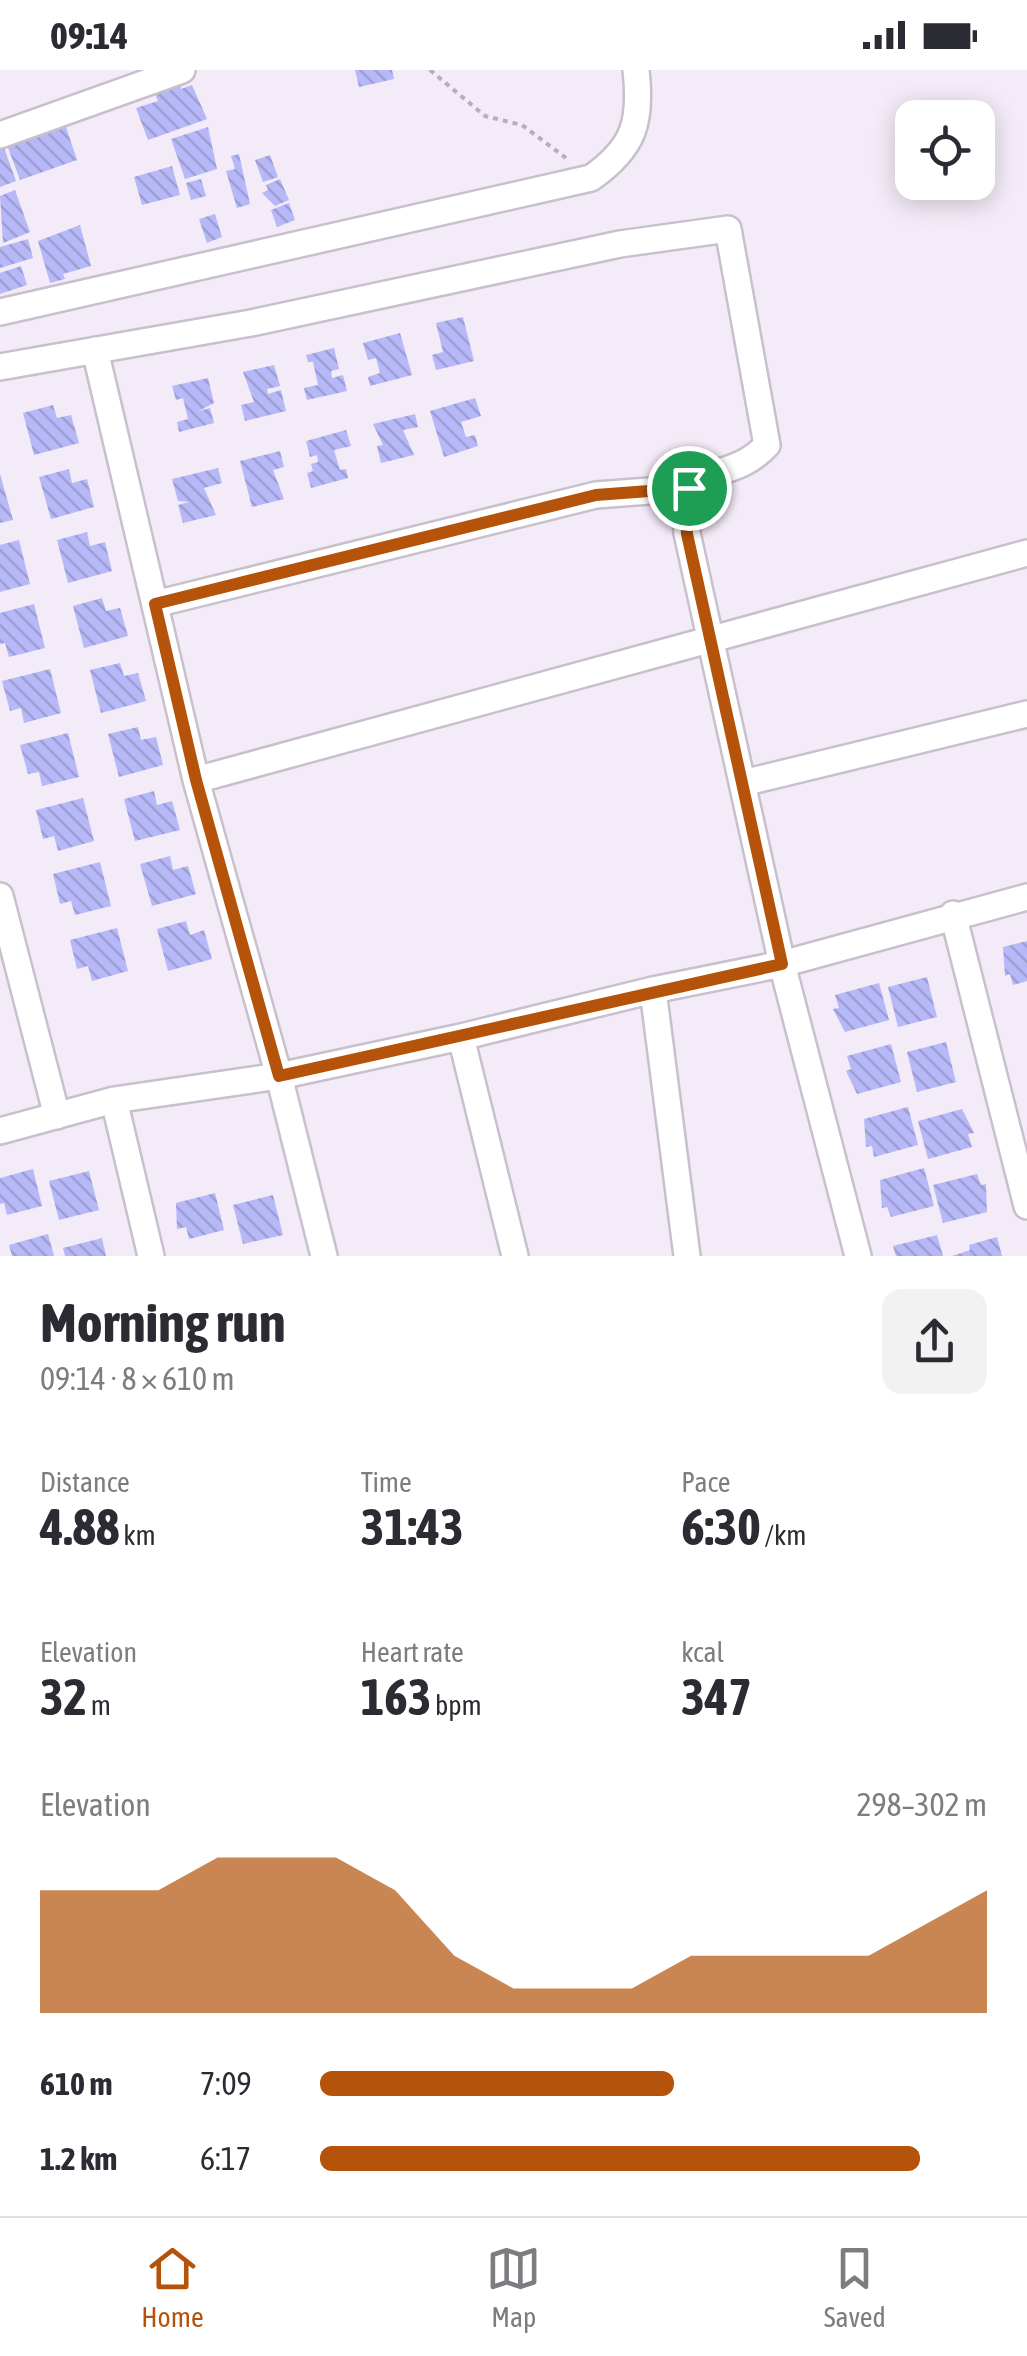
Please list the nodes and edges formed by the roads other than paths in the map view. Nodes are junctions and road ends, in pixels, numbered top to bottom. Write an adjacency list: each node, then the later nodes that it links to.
1 (182, 70): 3 (street)
2 (636, 70): 4 (street)
3 (0, 135)
4 (0, 312)
5 (94, 350): 6 (street); 7 (street); 9 (street)
6 (0, 368)
7 (689, 488): 9 (street); 10 (street)
8 (1027, 553): 10 (street)
9 (155, 604): 12 (street)
10 (710, 636): 12 (street); 13 (street)
11 (1027, 714): 13 (street)
12 (196, 780): 20 (street)
13 (742, 783): 17 (street)
14 (0, 896): 22 (street)
15 (1027, 897): 16 (street)
16 (954, 914): 17 (street); 24 (street)
17 (782, 964): 18 (street); 29 (street)
18 (653, 990): 19 (street); 28 (street)
19 (461, 1037): 20 (street); 27 (street)
20 (279, 1076): 21 (street); 26 (street)
21 (114, 1100): 22 (street); 25 (street)
22 (57, 1116): 23 (street)
23 (0, 1131)
24 (1027, 1206)
25 (150, 1256)
26 (324, 1256)
27 (514, 1256)
28 (688, 1256)
29 (858, 1256)

